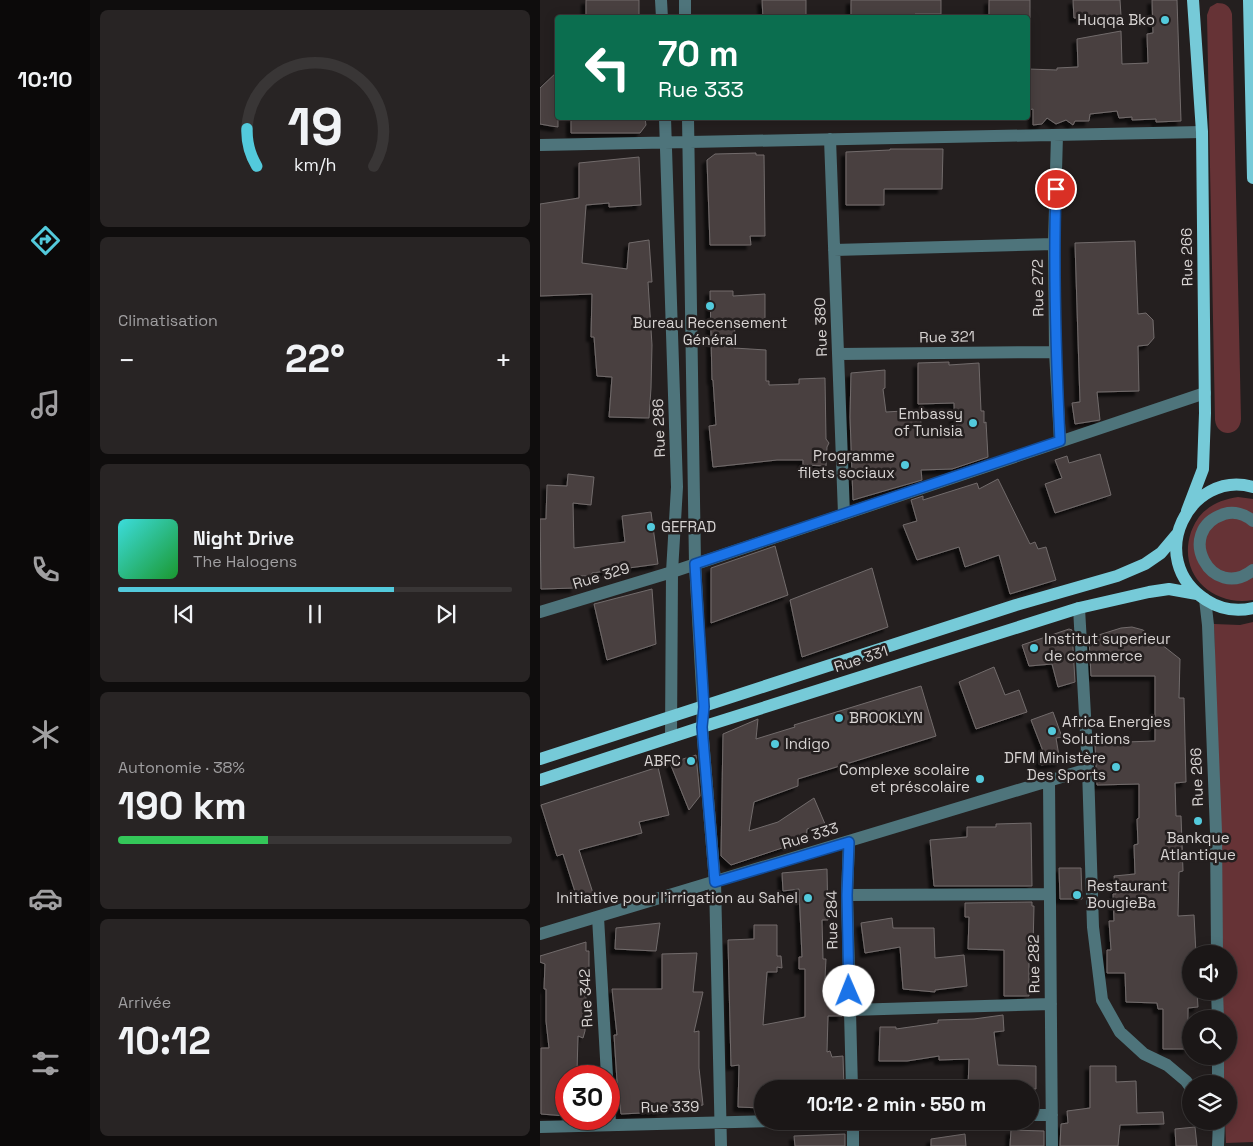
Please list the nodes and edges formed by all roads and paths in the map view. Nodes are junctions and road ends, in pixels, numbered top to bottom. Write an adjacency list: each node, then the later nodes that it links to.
1 (661, 0): 5 (street)
2 (685, 0): 6 (street)
3 (1193, 0): 9 (main road, Rue 266)
4 (1249, 0): 15 (main road)
5 (662, 15)
6 (685, 15)
7 (665, 120): 13 (street, Rue 286)
8 (688, 120): 12 (street)
9 (1202, 132): 10 (street); 20 (main road, Rue 266)
10 (1057, 134): 11 (street); 16 (street, Rue 272)
11 (830, 139): 12 (street); 17 (street, Rue 380)
12 (688, 141): 13 (street); 27 (street)
13 (666, 142): 14 (street); 29 (street, Rue 286)
14 (540, 145)
15 (1253, 178)
16 (1054, 244): 17 (street); 18 (street, Rue 272)
17 (834, 250): 19 (street, Rue 380)
18 (1056, 352): 19 (street, Rue 321); 21 (street, Rue 272)
19 (839, 354): 24 (street, Rue 380)
20 (1205, 393): 21 (street, Rue 329); 23 (main road, Rue 266)
21 (1060, 441): 24 (street, Rue 329)
22 (1253, 487): 23 (main road)
23 (1187, 511): 26 (main road, Rue 266)
24 (844, 514): 27 (street, Rue 329)
25 (1253, 521): 28 (street)
26 (1177, 534): 30 (main road); 34 (main road, Rue 331)
27 (695, 564): 29 (street, Rue 329); 34 (street)
28 (1253, 570)
29 (672, 572): 33 (street, Rue 329); 35 (street, Rue 286)
30 (1201, 597): 31 (main road, Rue 331); 32 (main road, Rue 331); 48 (street, Rue 266)
31 (1079, 608): 36 (main road, Rue 331); 39 (street)
32 (1253, 608)
33 (540, 612)
34 (704, 707): 35 (main road, Rue 331); 36 (street)
35 (670, 718): 37 (street, Rue 286); 38 (main road, Rue 331)
36 (702, 727): 37 (main road, Rue 331); 43 (street)
37 (671, 737): 40 (main road, Rue 331)
38 (540, 759)
39 (1088, 770): 41 (street, Rue 333); 52 (street)
40 (540, 780)
41 (1049, 781): 42 (street, Rue 333); 44 (street, Rue 282)
42 (849, 842): 43 (street, Rue 333); 45 (street, Rue 284)
43 (715, 882): 46 (street, Rue 333); 57 (street)
44 (1050, 894): 45 (street); 49 (street, Rue 282)
45 (847, 895): 50 (street, Rue 284)
46 (598, 917): 47 (street, Rue 333); 51 (street, Rue 342)
47 (540, 934)
48 (1217, 945)
49 (1051, 1004): 50 (street); 55 (street, Rue 282)
50 (850, 1010): 53 (street, Rue 284)
51 (606, 1065)
52 (1182, 1079)
53 (852, 1080)
54 (1039, 1115): 55 (street)
55 (1052, 1115): 65 (street, Rue 282)
56 (754, 1121): 57 (street, Rue 339)
57 (721, 1122): 58 (street, Rue 339); 63 (street)
58 (620, 1125)
59 (540, 1127): 60 (street, Rue 339)
60 (555, 1127)
61 (853, 1130): 64 (street)
62 (1218, 1130): 66 (street)
63 (721, 1146)
64 (853, 1146)
65 (1052, 1146)
66 (1218, 1146)

